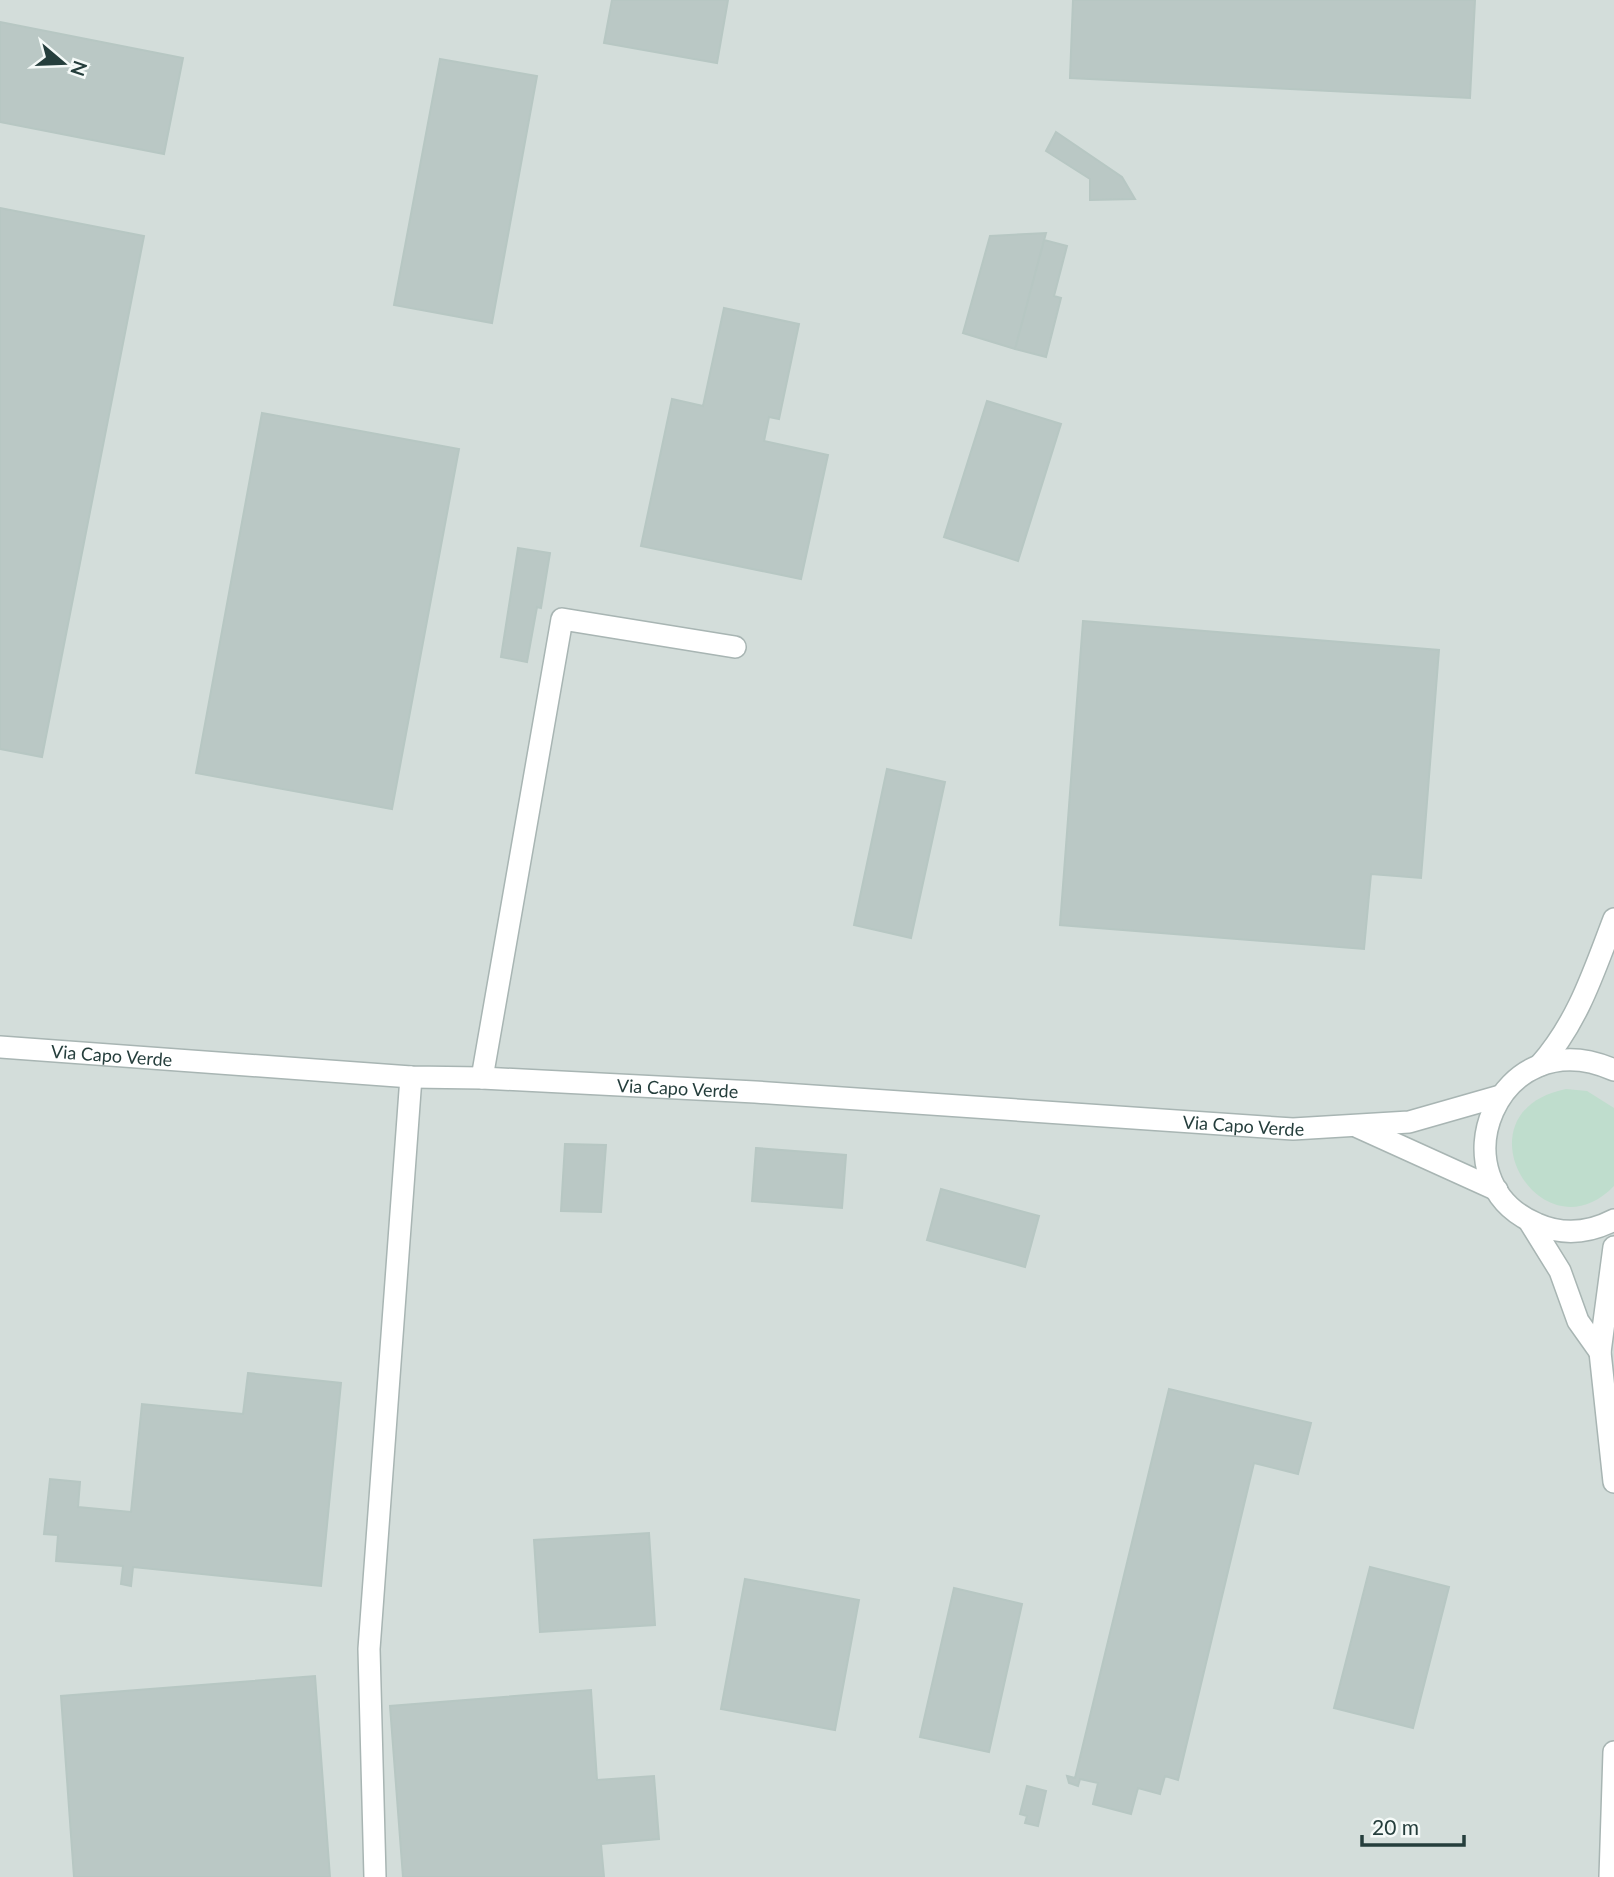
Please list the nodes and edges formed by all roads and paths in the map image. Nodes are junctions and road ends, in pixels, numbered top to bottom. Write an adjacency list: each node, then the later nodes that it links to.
1 (735, 647): 7 (street)
2 (1614, 919): 4 (street)
3 (0, 1047): 6 (street, Via Capo Verde)
4 (1540, 1065): 5 (street); 8 (street)
5 (1614, 1070)
6 (411, 1077): 7 (street, Via Capo Verde); 17 (street)
7 (482, 1078): 9 (street, Via Capo Verde)
8 (1500, 1096): 9 (street, Via Capo Verde); 10 (street)
9 (1356, 1126): 10 (street)
10 (1497, 1190): 12 (street)
11 (1614, 1220): 12 (street)
12 (1529, 1221): 14 (street)
13 (1614, 1247): 14 (street)
14 (1600, 1352): 15 (street)
15 (1614, 1482)
16 (1614, 1752): 18 (street)
17 (375, 1877)
18 (1610, 1877)

